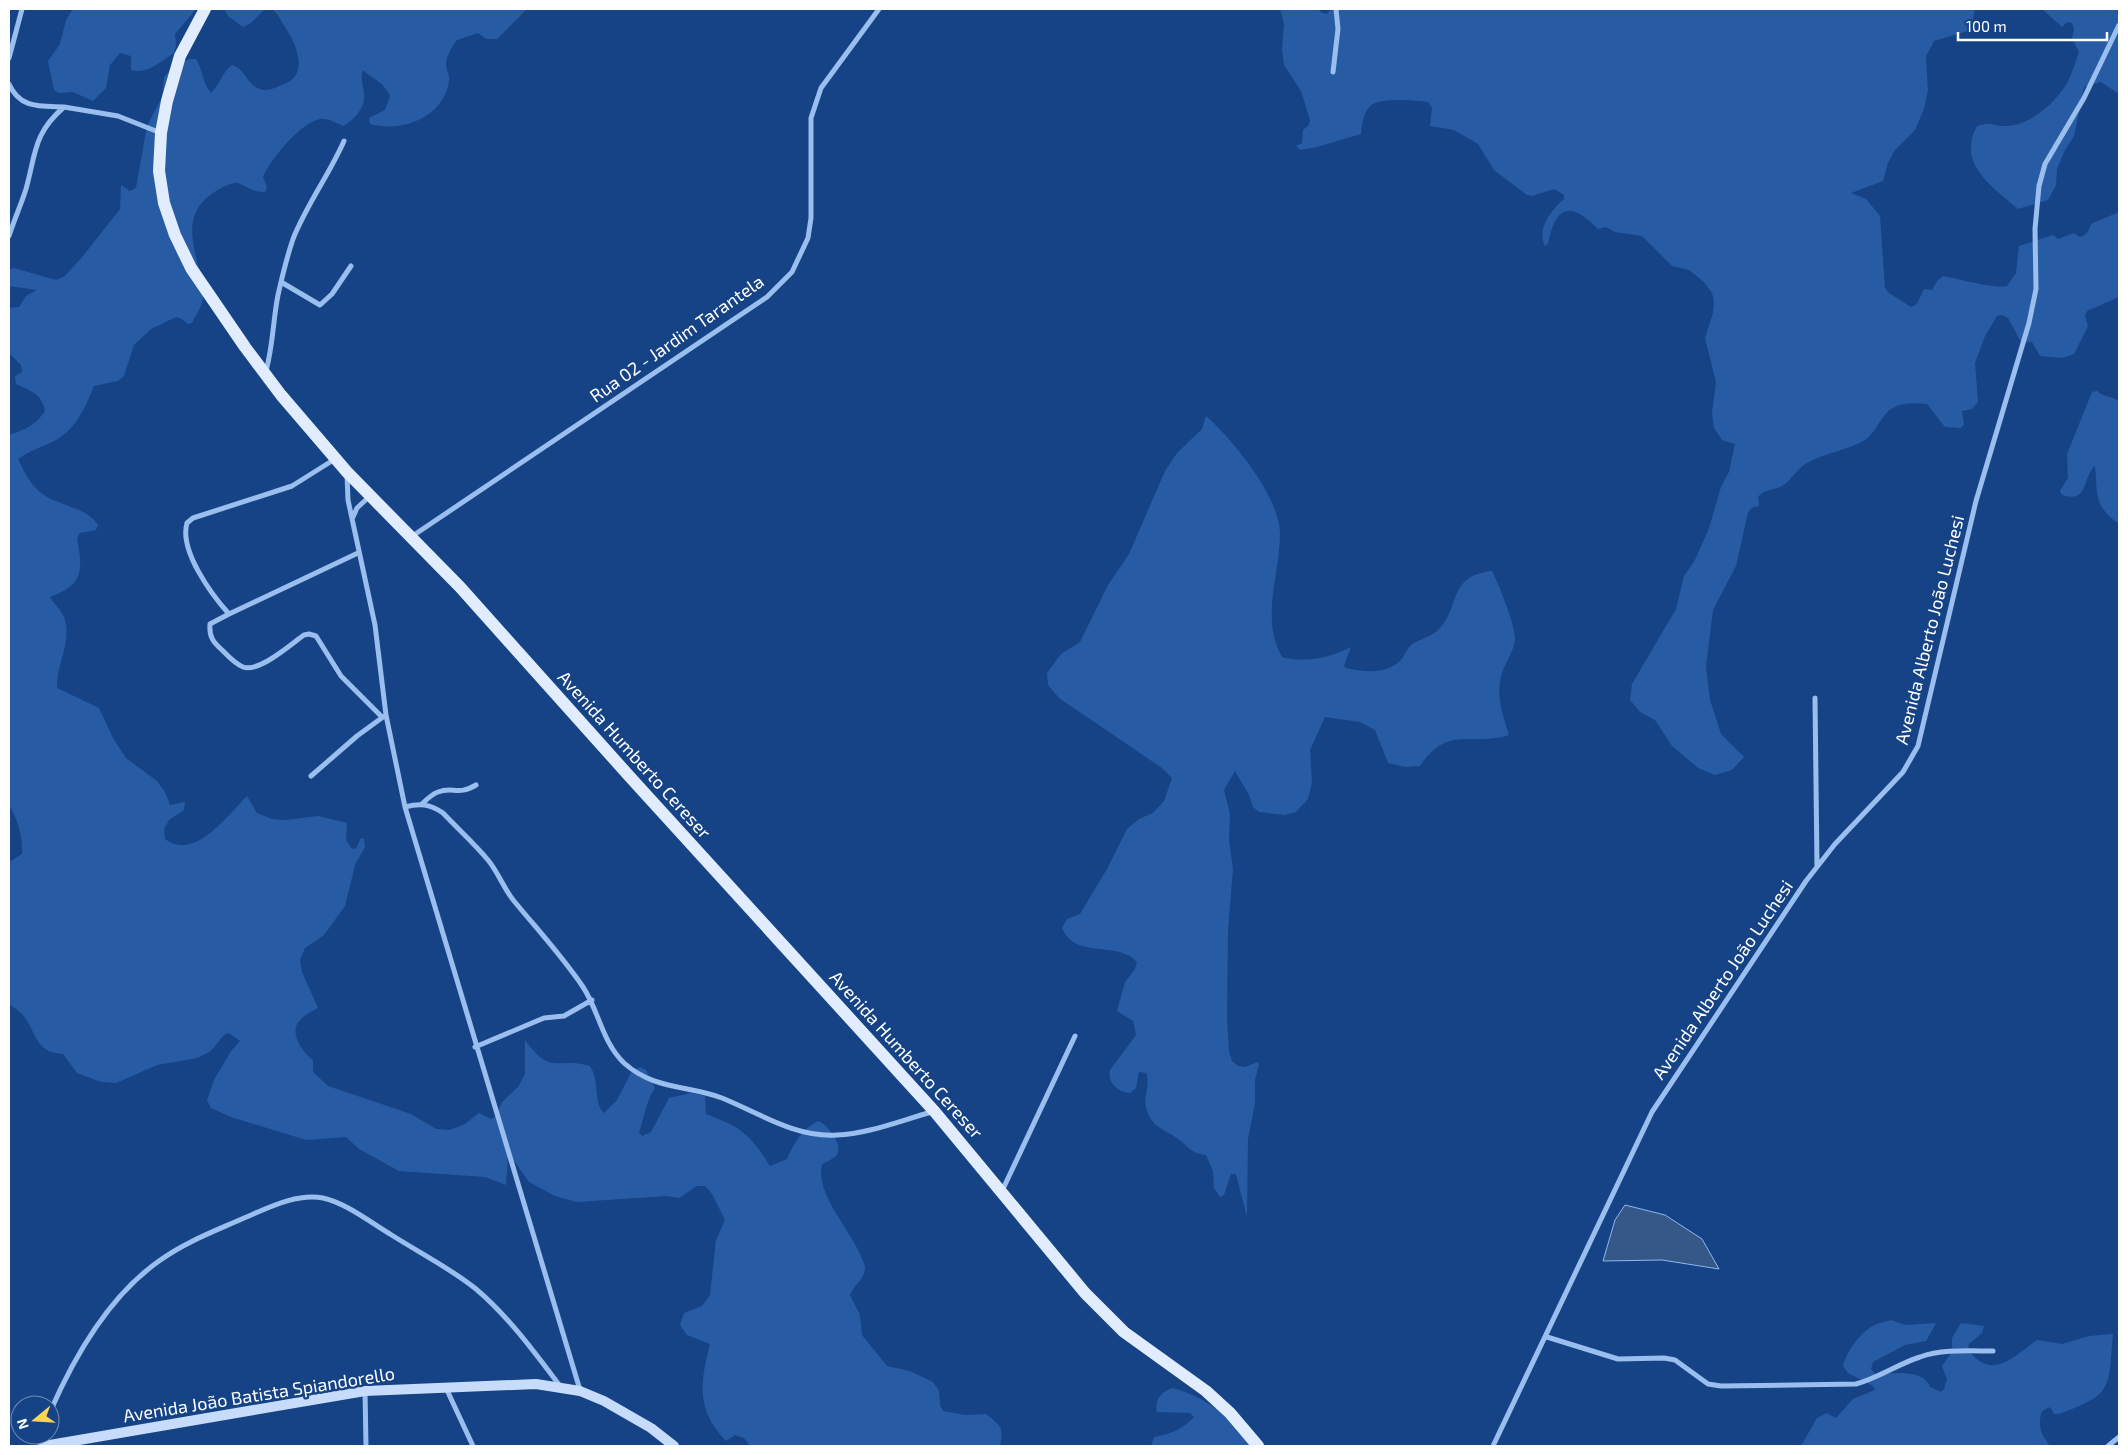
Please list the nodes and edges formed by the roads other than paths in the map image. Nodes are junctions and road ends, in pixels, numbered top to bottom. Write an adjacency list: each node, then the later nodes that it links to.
1 (22, 9): 6 (street)
2 (205, 9): 10 (main road, Avenida Humberto Cereser)
3 (879, 9): 20 (street, Rua 02 - Jardim Tarantela)
4 (1336, 9): 7 (street)
5 (2119, 25): 29 (street, Avenida Alberto João Luchesi)
6 (9, 54)
7 (1333, 72)
8 (9, 84): 9 (street)
9 (64, 107): 10 (street); 12 (street)
10 (161, 133): 15 (main road, Avenida Humberto Cereser)
11 (344, 141): 14 (street)
12 (9, 236)
13 (351, 266): 14 (street)
14 (281, 282): 15 (street)
15 (265, 374): 16 (main road, Avenida Humberto Cereser)
16 (336, 459): 17 (main road, Avenida Humberto Cereser); 22 (street)
17 (347, 472): 18 (main road, Avenida Humberto Cereser); 19 (street)
18 (370, 496): 19 (street); 20 (main road, Avenida Humberto Cereser)
19 (353, 518): 21 (street)
20 (411, 537): 33 (main road, Avenida Humberto Cereser)
21 (358, 552): 22 (street); 24 (street)
22 (229, 614): 24 (street)
23 (1815, 698): 29 (street)
24 (384, 716): 25 (street); 28 (street)
25 (311, 776)
26 (476, 785): 27 (street)
27 (422, 804): 28 (street); 30 (street)
28 (405, 807): 32 (street)
29 (1817, 866): 35 (street, Avenida Alberto João Luchesi)
30 (592, 1000): 32 (street); 33 (street)
31 (1075, 1036): 34 (street)
32 (475, 1047): 40 (street)
33 (935, 1112): 34 (main road, Avenida Humberto Cereser)
34 (1002, 1191): 47 (main road, Avenida Humberto Cereser)
35 (1547, 1337): 36 (street); 48 (street, Avenida Alberto João Luchesi)
36 (1993, 1351)
37 (445, 1386): 38 (street, Avenida João Batista Spiandorello); 39 (street, Avenida João Batista Spiandorello); 45 (street)
38 (560, 1386): 40 (street, Avenida João Batista Spiandorello); 41 (street)
39 (365, 1391): 43 (street, Avenida João Batista Spiandorello); 44 (street)
40 (580, 1391): 46 (street, Avenida João Batista Spiandorello)
41 (57, 1395)
42 (2119, 1437): 49 (street)
43 (47, 1446)
44 (366, 1446)
45 (473, 1446)
46 (674, 1446)
47 (1258, 1446)
48 (1493, 1446)
49 (2108, 1446)

